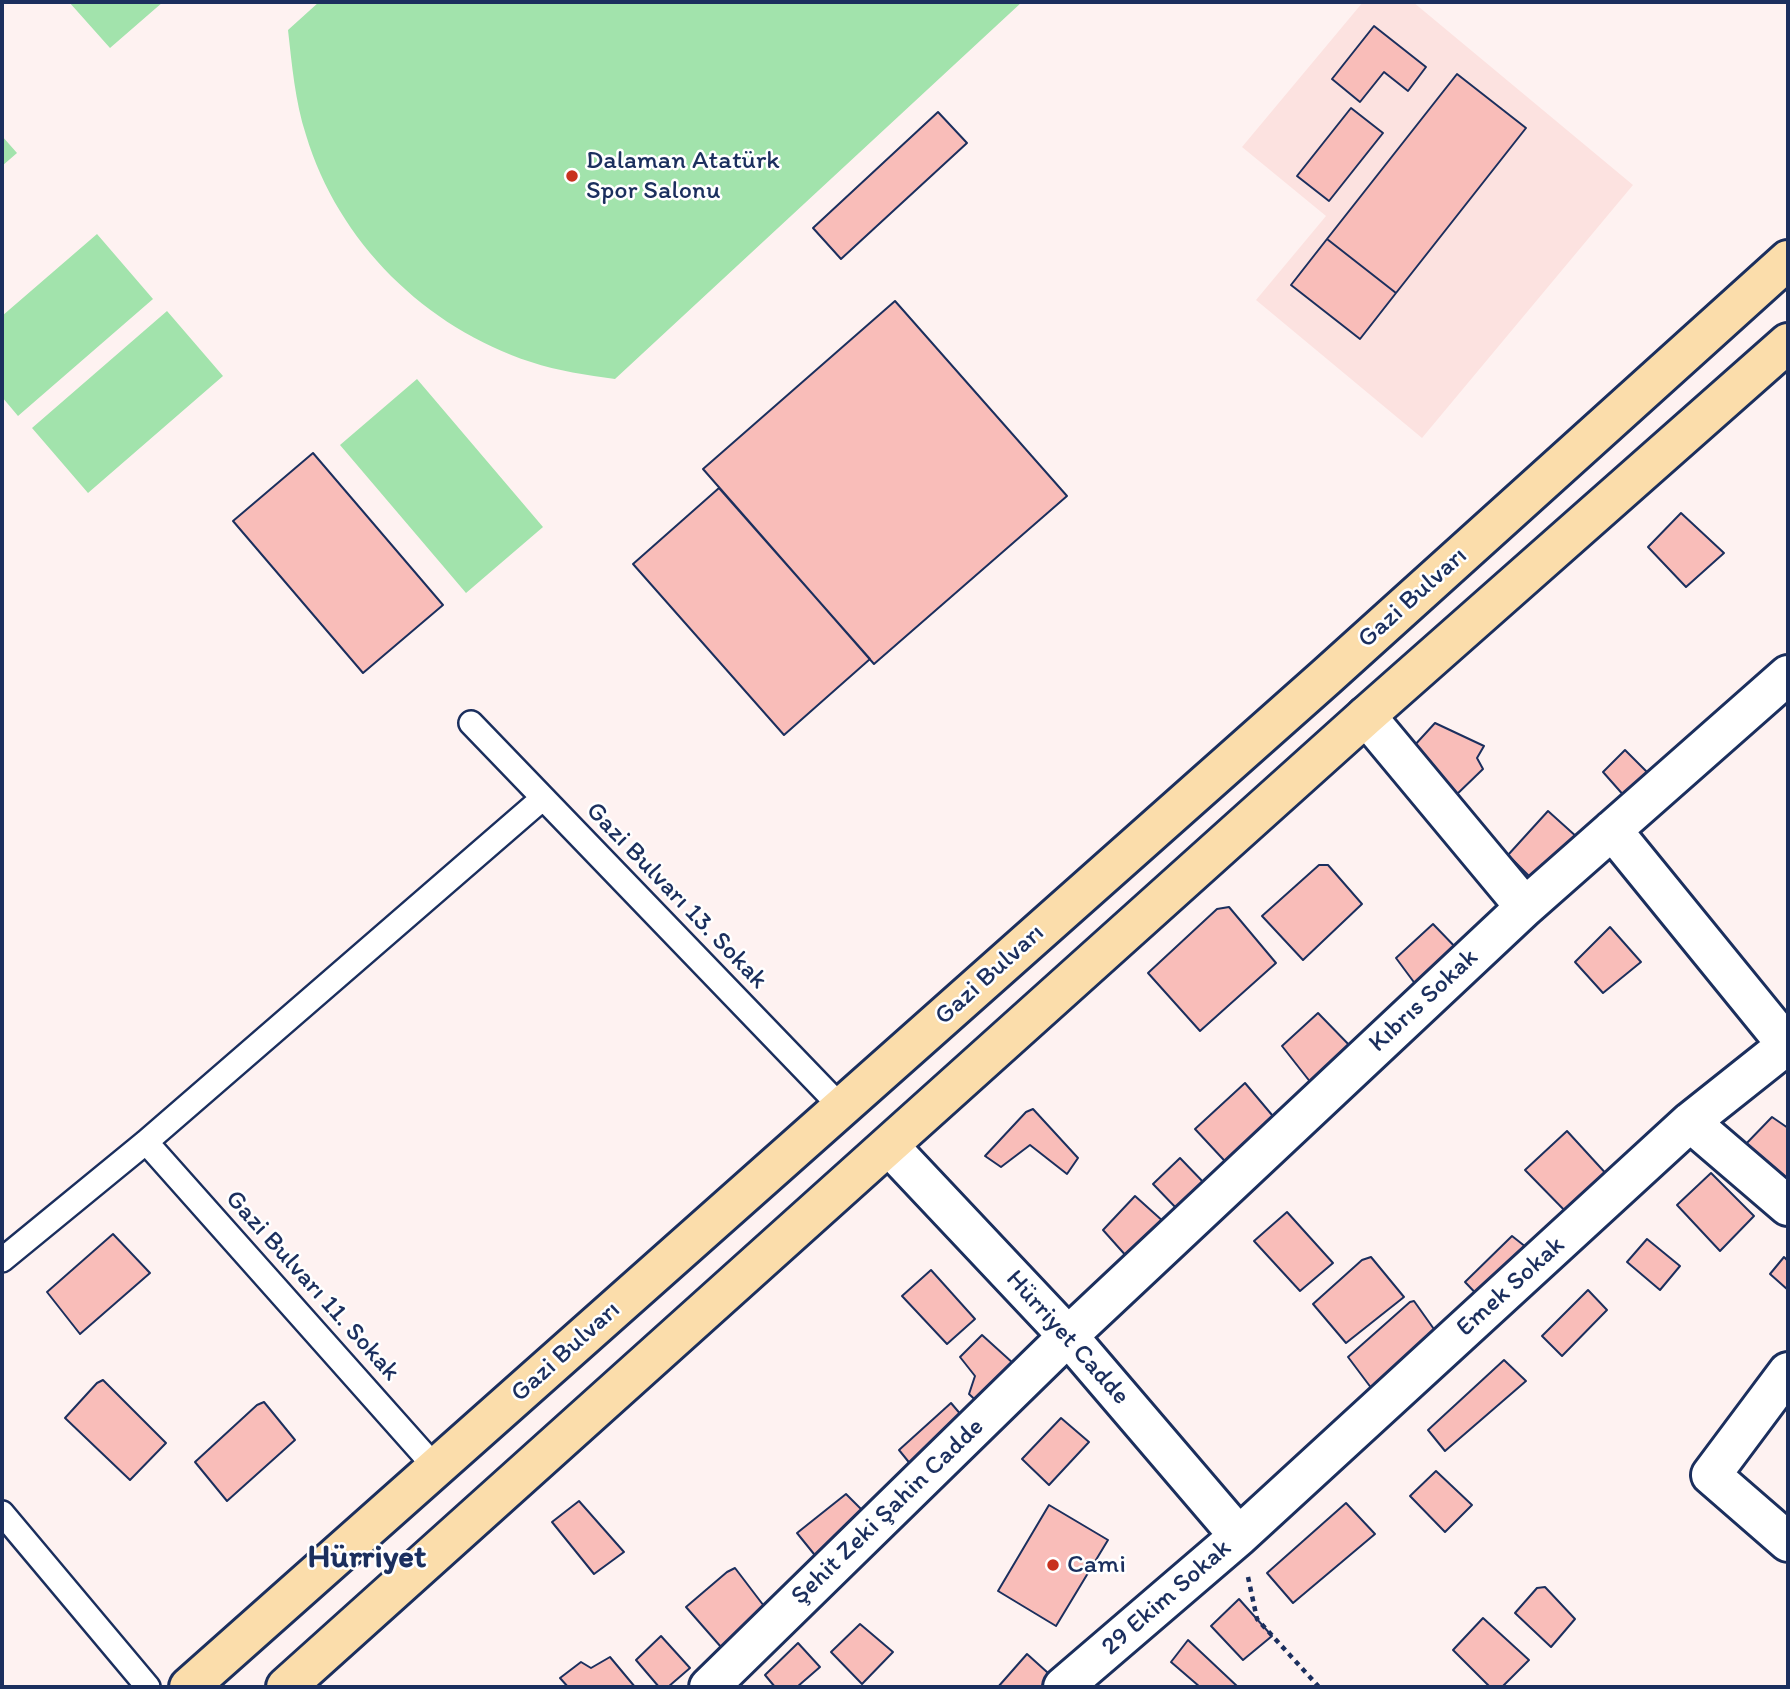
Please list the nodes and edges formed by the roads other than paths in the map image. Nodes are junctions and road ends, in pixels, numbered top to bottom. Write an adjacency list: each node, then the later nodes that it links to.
1 (1788, 260): 10 (main road, Gazi Bulvarı)
2 (1788, 343): 4 (main road)
3 (1788, 675): 7 (street, Kıbrıs Sokak)
4 (1366, 716): 8 (street); 13 (main road)
5 (471, 723): 6 (lane, Gazi Bulvarı 13. Sokak)
6 (543, 798): 10 (lane, Gazi Bulvarı 13. Sokak); 12 (lane)
7 (1612, 830): 8 (street, Kıbrıs Sokak); 9 (street)
8 (1525, 907): 16 (street, Kıbrıs Sokak)
9 (1788, 1045): 11 (street, Emek Sokak)
10 (841, 1107): 13 (main road); 18 (main road, Gazi Bulvarı)
11 (1690, 1122): 14 (street); 20 (street, Emek Sokak)
12 (146, 1142): 15 (lane); 18 (lane, Gazi Bulvarı 11. Sokak)
13 (890, 1146): 16 (street, Hürriyet Cadde); 24 (main road)
14 (1788, 1206)
15 (2, 1260)
16 (1068, 1336): 20 (street, Hürriyet Cadde); 25 (street, Şehit Zeki Şahin Cadde)
17 (1788, 1372): 21 (street)
18 (436, 1468): 23 (main road, Gazi Bulvarı)
19 (2, 1513): 22 (lane)
20 (1239, 1535): 26 (street, 29 Ekim Sokak)
21 (1788, 1542)
22 (148, 1687)
23 (189, 1687)
24 (286, 1687)
25 (709, 1687)
26 (1063, 1687)

